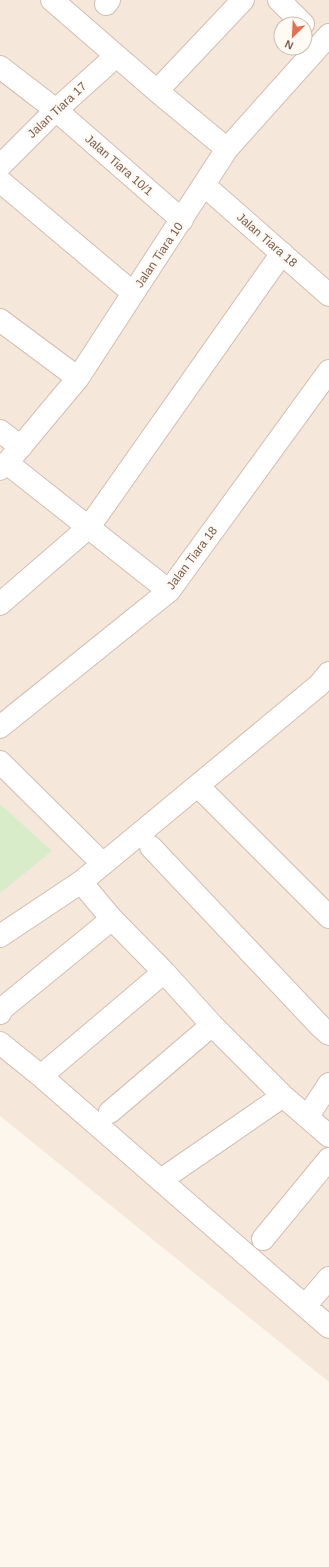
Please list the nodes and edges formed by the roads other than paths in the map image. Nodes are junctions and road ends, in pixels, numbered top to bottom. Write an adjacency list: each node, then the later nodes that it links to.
1 (52, 0): 7 (street)
2 (243, 0): 9 (street)
3 (279, 0): 4 (street)
4 (295, 16)
5 (313, 32): 6 (street)
6 (327, 42): 11 (street, Jalan Tiara 10)
7 (116, 56): 9 (street); 10 (street, Jalan Tiara 17)
8 (0, 67): 10 (street, Jalan Tiara 10/1)
9 (157, 91): 11 (street)
10 (56, 110): 12 (street, Jalan Tiara 17); 15 (street, Jalan Tiara 10/1)
11 (227, 149): 14 (street, Jalan Tiara 10)
12 (0, 166)
13 (0, 181): 17 (street)
14 (204, 185): 15 (street, Jalan Tiara 10); 16 (street, Jalan Tiara 18)
15 (182, 220): 17 (street, Jalan Tiara 10)
16 (282, 253): 18 (street, Jalan Tiara 18); 25 (street)
17 (134, 294): 21 (street, Jalan Tiara 10)
18 (329, 295)
19 (0, 320): 21 (street)
20 (329, 371): 26 (street, Jalan Tiara 18)
21 (78, 378): 23 (street, Jalan Tiara 10)
22 (0, 431): 23 (street)
23 (21, 447): 24 (street, Jalan Tiara 10)
24 (3, 466): 25 (street)
25 (89, 527): 26 (street); 27 (street)
26 (169, 590): 29 (street, Jalan Tiara 18)
27 (0, 604)
28 (326, 684): 31 (street)
29 (0, 727)
30 (0, 762): 33 (street)
31 (198, 786): 33 (street); 35 (street)
32 (152, 847): 41 (street)
33 (103, 864): 34 (street)
34 (81, 882): 36 (street); 37 (street)
35 (329, 917)
36 (112, 919): 38 (street); 39 (street)
37 (0, 936)
38 (164, 972): 40 (street); 43 (street)
39 (0, 1013)
40 (212, 1025): 45 (street); 46 (street)
41 (329, 1034)
42 (0, 1043): 43 (street)
43 (41, 1076): 50 (street)
44 (329, 1084): 47 (street)
45 (283, 1096): 47 (street); 50 (street)
46 (110, 1112)
47 (308, 1116): 48 (street)
48 (329, 1136)
49 (329, 1159): 51 (street)
50 (161, 1180): 53 (street)
51 (263, 1239)
52 (329, 1278): 53 (street)
53 (305, 1306): 54 (street)
54 (329, 1328)

